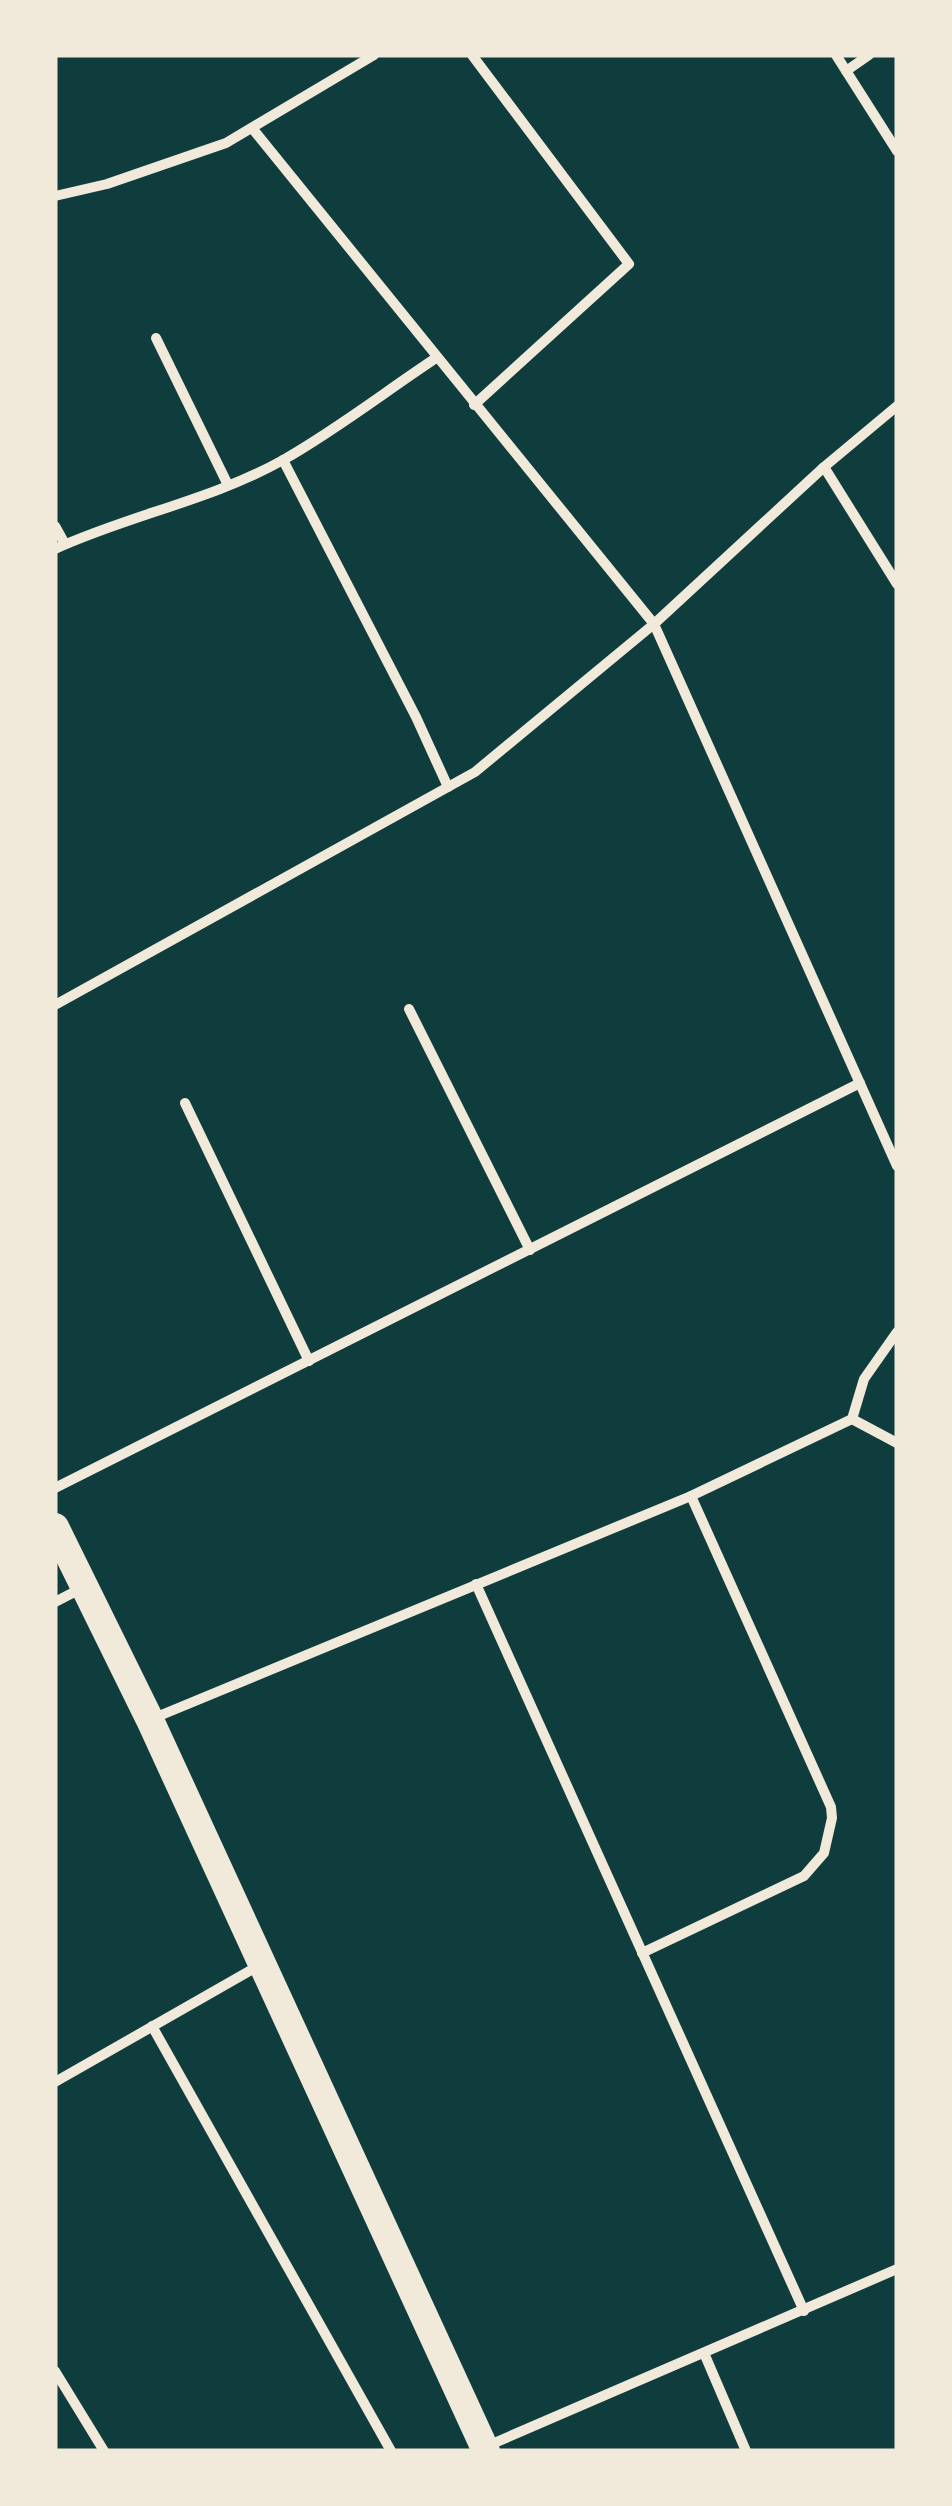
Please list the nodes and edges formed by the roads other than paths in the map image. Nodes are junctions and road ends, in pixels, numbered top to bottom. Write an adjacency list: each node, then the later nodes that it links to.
1 (374, 55): 6 (street)
2 (472, 55): 11 (street)
3 (836, 55): 5 (street)
4 (869, 55): 5 (street)
5 (846, 71): 7 (street)
6 (252, 128): 8 (street); 10 (street)
7 (897, 152)
8 (55, 196)
9 (156, 338): 15 (street)
10 (436, 358): 11 (street); 13 (street)
11 (474, 406): 19 (street)
12 (897, 406): 14 (street)
13 (283, 460): 15 (street); 20 (street)
14 (824, 466): 18 (street); 19 (street)
15 (228, 485): 17 (street)
16 (55, 526): 17 (street)
17 (60, 547)
18 (897, 584)
19 (654, 624): 20 (street); 23 (street)
20 (448, 787): 21 (street)
21 (55, 1005)
22 (409, 1009): 26 (street)
23 (860, 1083): 25 (street); 26 (street)
24 (185, 1103): 28 (street)
25 (897, 1166)
26 (530, 1250): 28 (street)
27 (897, 1332): 29 (street)
28 (309, 1361): 31 (street)
29 (852, 1419): 30 (street); 32 (street)
30 (897, 1444)
31 (55, 1488)
32 (691, 1496): 34 (street); 38 (street)
33 (55, 1528): 35 (highway)
34 (476, 1584): 37 (street); 38 (street)
35 (84, 1587): 36 (street); 37 (highway)
36 (55, 1602)
37 (150, 1720): 39 (highway)
38 (642, 1952): 43 (street)
39 (261, 1964): 40 (street); 46 (highway)
40 (152, 2026): 41 (street); 48 (street)
41 (55, 2082)
42 (897, 2269): 43 (street)
43 (804, 2311): 44 (street)
44 (704, 2354): 46 (street); 49 (street)
45 (55, 2371): 47 (street)
46 (485, 2449)
47 (104, 2451)
48 (392, 2451)
49 (746, 2451)

